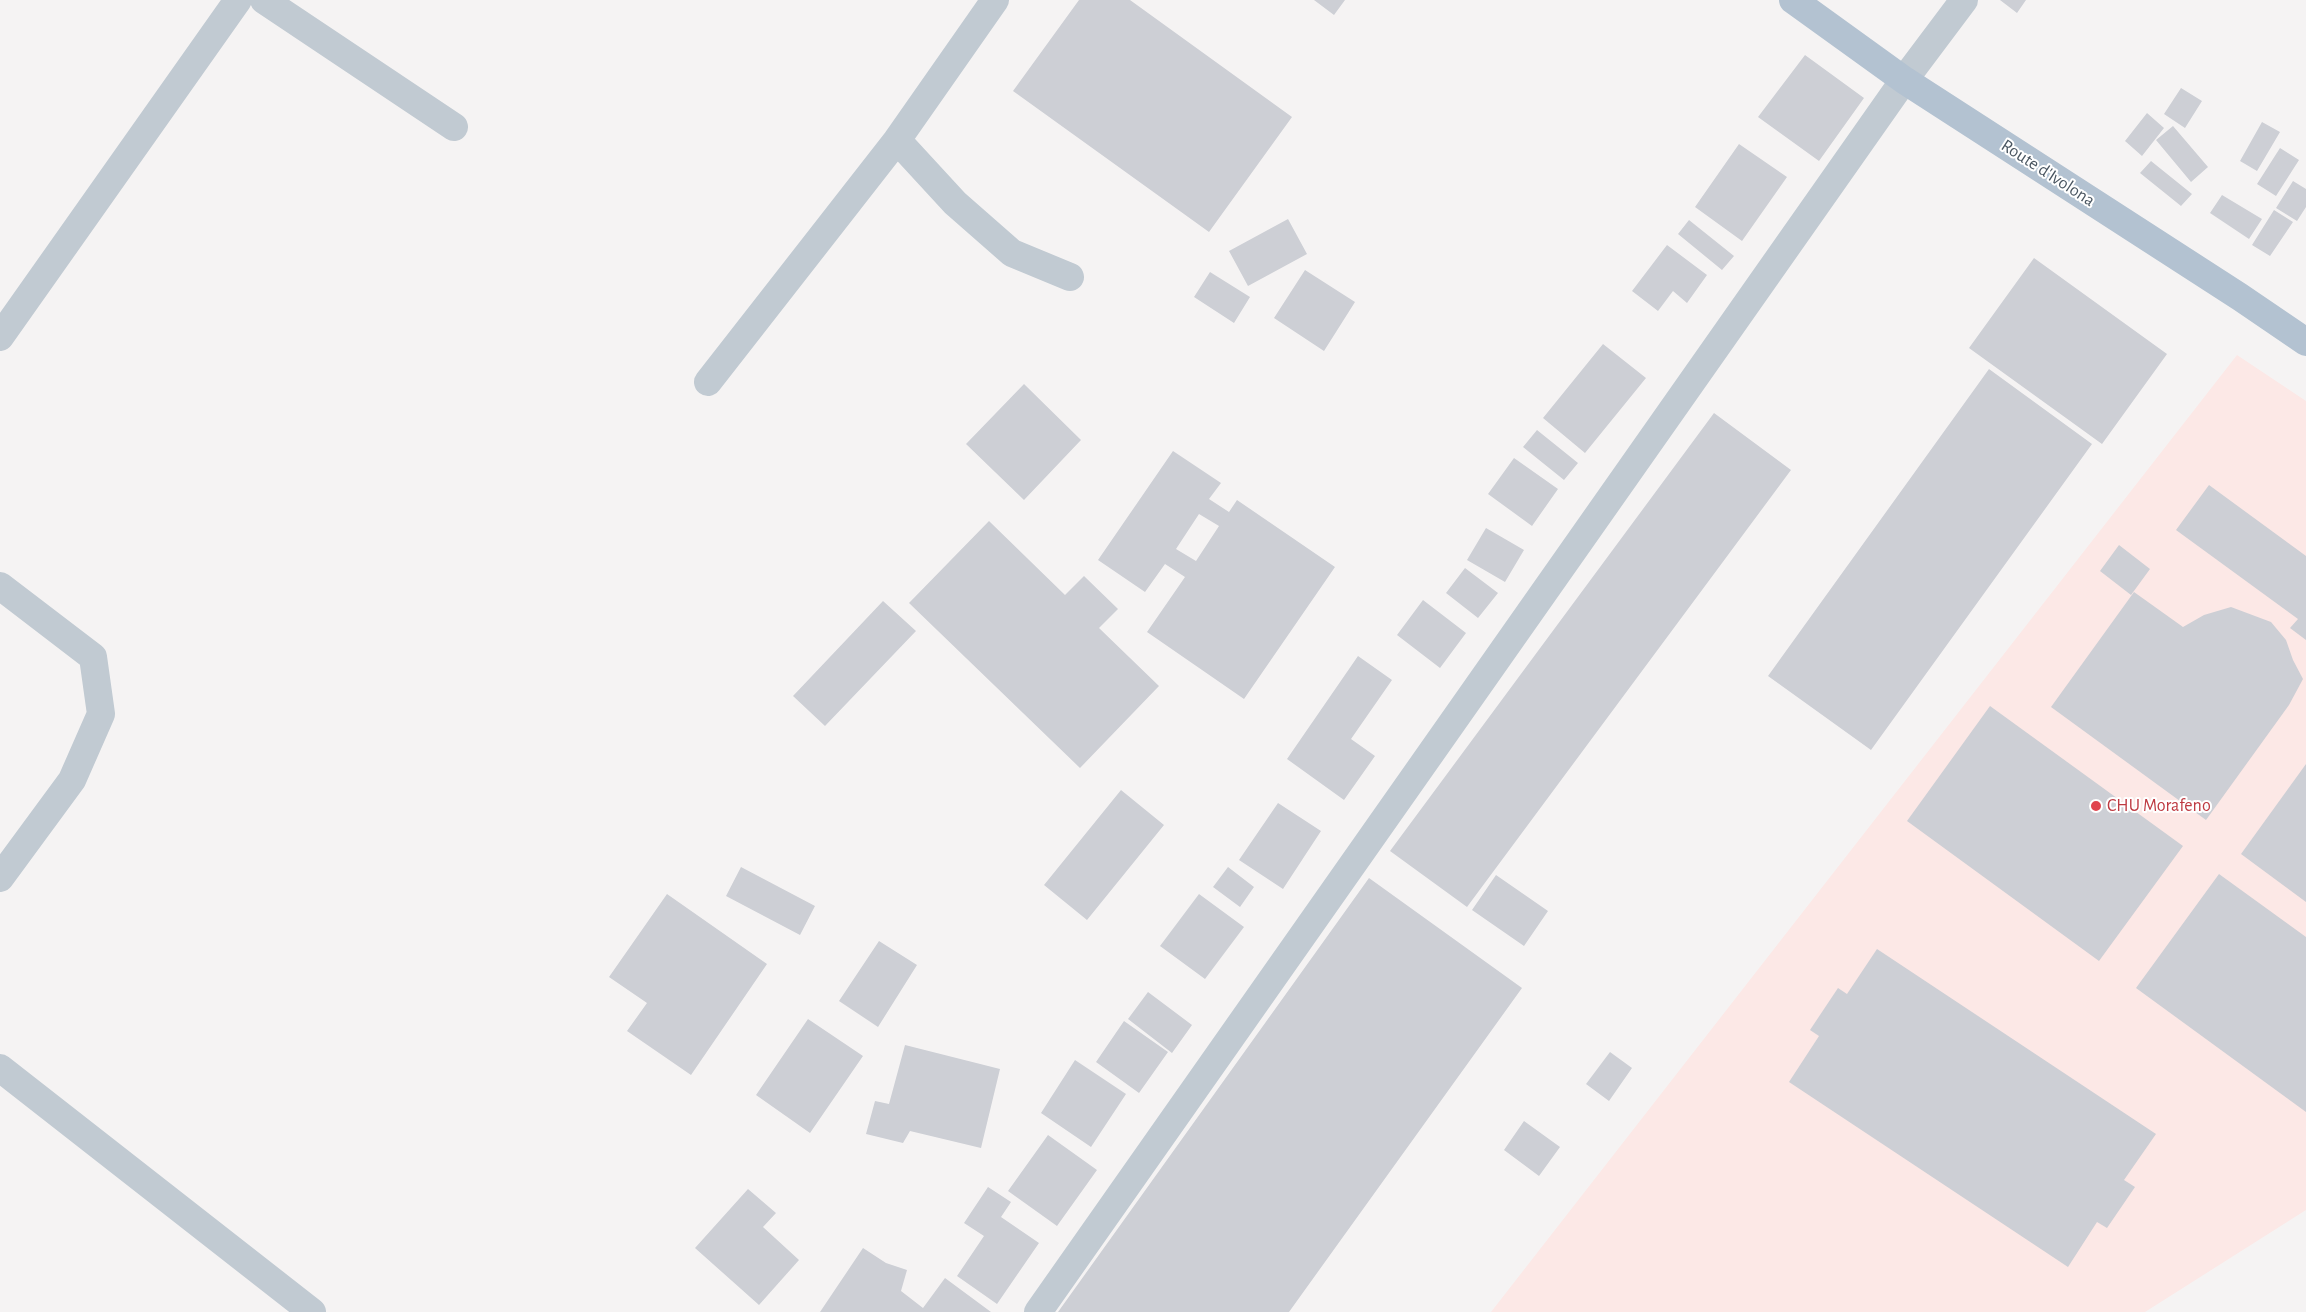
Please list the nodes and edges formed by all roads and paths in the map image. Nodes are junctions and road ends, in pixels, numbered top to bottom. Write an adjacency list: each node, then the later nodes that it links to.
1 (238, 0): 10 (street)
2 (264, 0): 7 (street)
3 (995, 0): 8 (street)
4 (1793, 0): 6 (main road, Route d'Ivolona)
5 (1964, 0): 6 (street)
6 (1904, 80): 11 (main road, Route d'Ivolona); 17 (street)
7 (454, 127)
8 (897, 140): 9 (street); 12 (street)
9 (1070, 277)
10 (0, 337)
11 (2306, 342)
12 (708, 382)
13 (0, 586): 14 (street)
14 (0, 878)
15 (0, 1068): 16 (street)
16 (312, 1312)
17 (1038, 1312)

